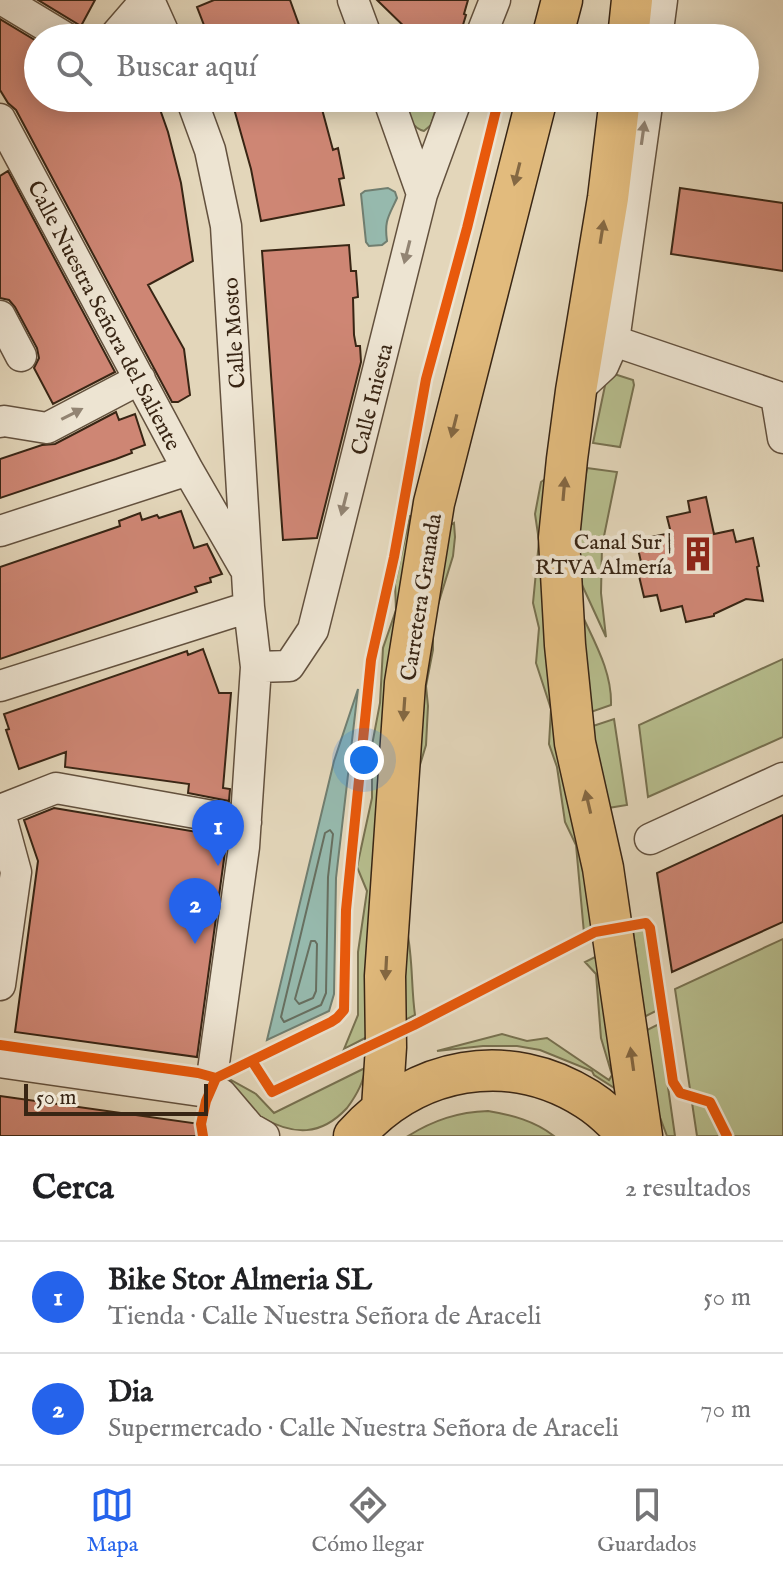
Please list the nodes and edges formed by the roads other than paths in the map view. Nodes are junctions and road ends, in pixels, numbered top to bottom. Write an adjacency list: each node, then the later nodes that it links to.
1 (3, 0): 8 (street)
2 (148, 0): 9 (street); 10 (street)
3 (353, 0): 11 (street)
4 (495, 0): 12 (street)
5 (562, 0): 13 (main road)
6 (632, 0): 14 (main road)
7 (662, 0): 15 (street)
8 (43, 24)
9 (126, 24)
10 (159, 24)
11 (362, 24)
12 (486, 24)
13 (556, 24)
14 (629, 24)
15 (659, 24)
16 (196, 112): 33 (street, Calle Mosto)
17 (393, 112): 23 (street)
18 (452, 112): 23 (street, Calle Iniesta)
19 (533, 112): 44 (main road, Carretera Granada, one-way to 44)
20 (618, 112): 28 (main road, one-way to 20)
21 (646, 112): 25 (street, one-way to 21)
22 (3, 136): 27 (street, Calle Nuestra Señora del Saliente)
23 (422, 194): 35 (street, Calle Iniesta, one-way to 35)
24 (0, 316): 26 (street)
25 (614, 341): 28 (street); 29 (street)
26 (21, 356)
27 (140, 379): 30 (street, one-way to 27); 31 (street, Calle Nuestra Señora del Saliente)
28 (576, 391): 48 (main road, one-way to 28)
29 (780, 416)
30 (1, 420)
31 (188, 470): 32 (street); 33 (street, Calle Nuestra Señora del Saliente)
32 (0, 531)
33 (247, 574): 34 (street, Calle Mosto)
34 (249, 607): 35 (street, Calle Mosto); 36 (street)
35 (256, 667): 39 (street, Calle Mosto)
36 (0, 686)
37 (783, 778): 40 (street)
38 (0, 812): 39 (street); 41 (street)
39 (246, 822): 43 (street, Calle Mosto)
40 (650, 839)
41 (0, 985)
42 (0, 1062): 43 (street)
43 (210, 1092): 45 (street); 46 (street)
44 (360, 1128): 47 (main road)
45 (225, 1136)
46 (264, 1136)
47 (628, 1136)
48 (642, 1136)

